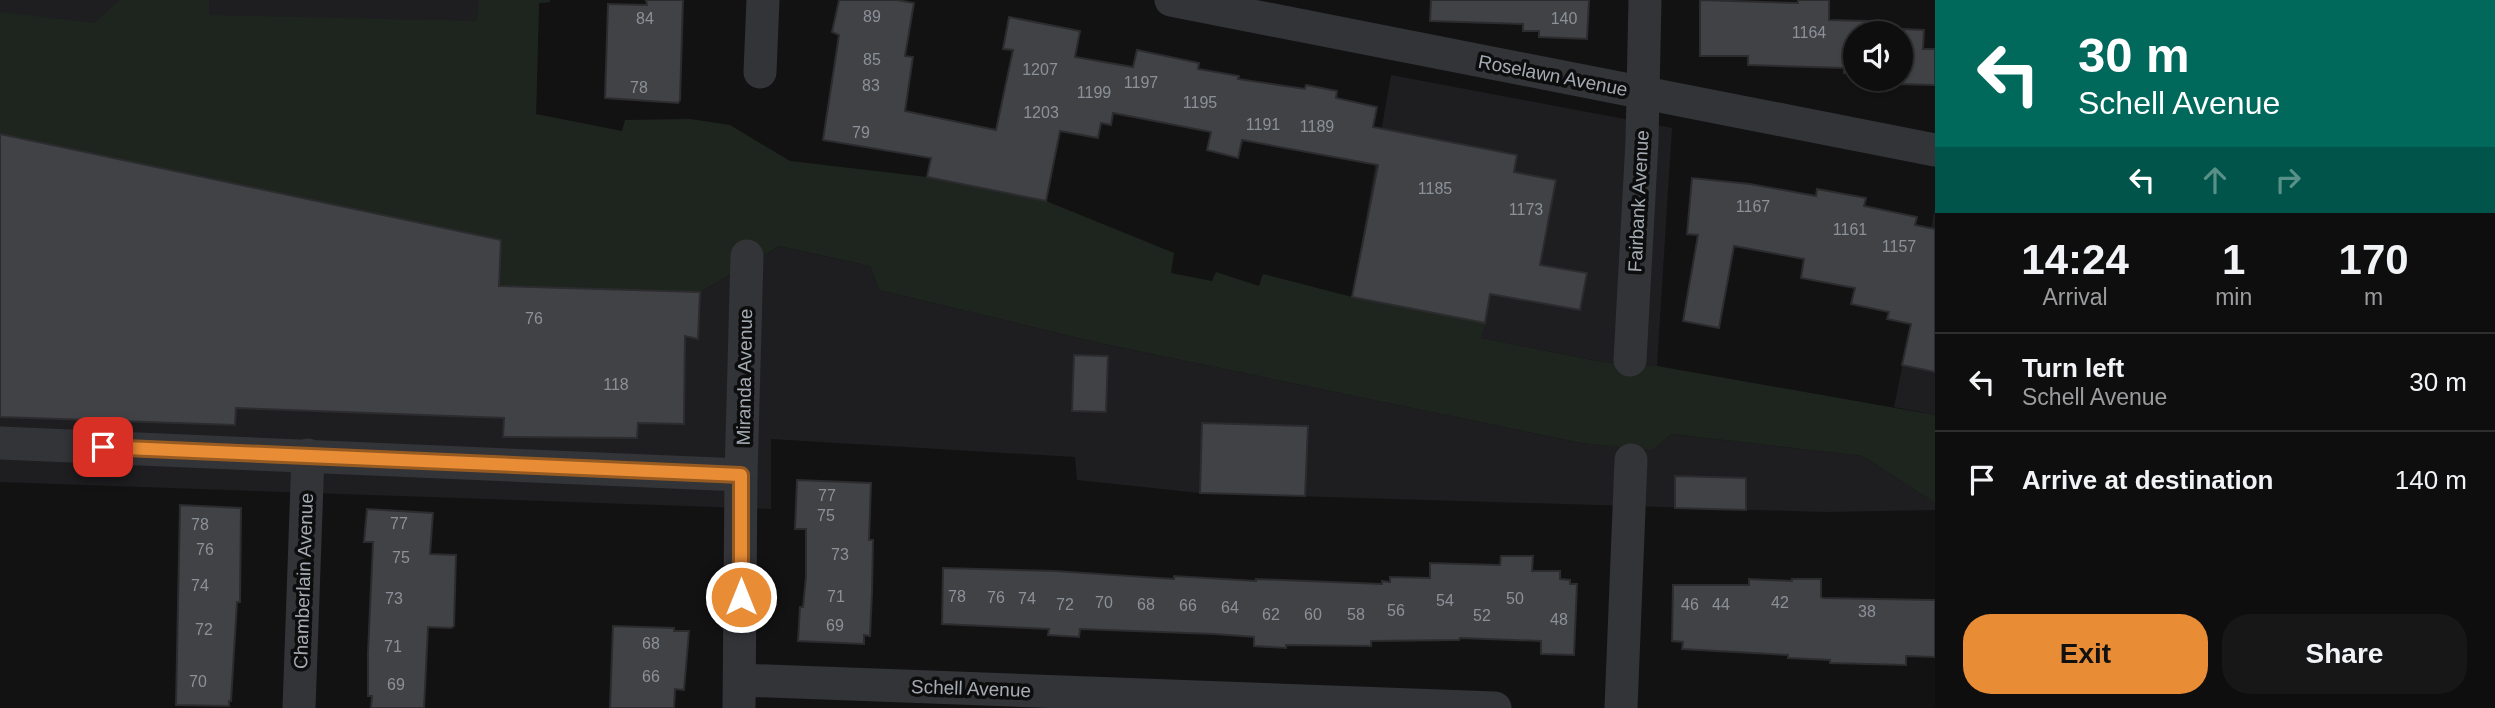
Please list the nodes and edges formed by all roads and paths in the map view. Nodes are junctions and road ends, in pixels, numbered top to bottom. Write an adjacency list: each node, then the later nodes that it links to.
1 (763, 0): 4 (street)
2 (1171, 0): 5 (street, Roselawn Avenue)
3 (1645, 0): 5 (street, Fairbank Avenue)
4 (760, 72)
5 (1642, 93): 6 (street, Roselawn Avenue); 8 (street, Fairbank Avenue)
6 (1935, 150)
7 (747, 256): 12 (street, Miranda Avenue)
8 (1630, 360)
9 (0, 443): 10 (street)
10 (308, 455): 12 (street); 15 (street, Chamberlain Avenue)
11 (1631, 460): 17 (street)
12 (741, 475): 13 (street, Miranda Avenue)
13 (740, 694): 14 (street, Schell Avenue)
14 (1182, 702): 16 (street, Schell Avenue)
15 (299, 708)
16 (1495, 708)
17 (1621, 708)

